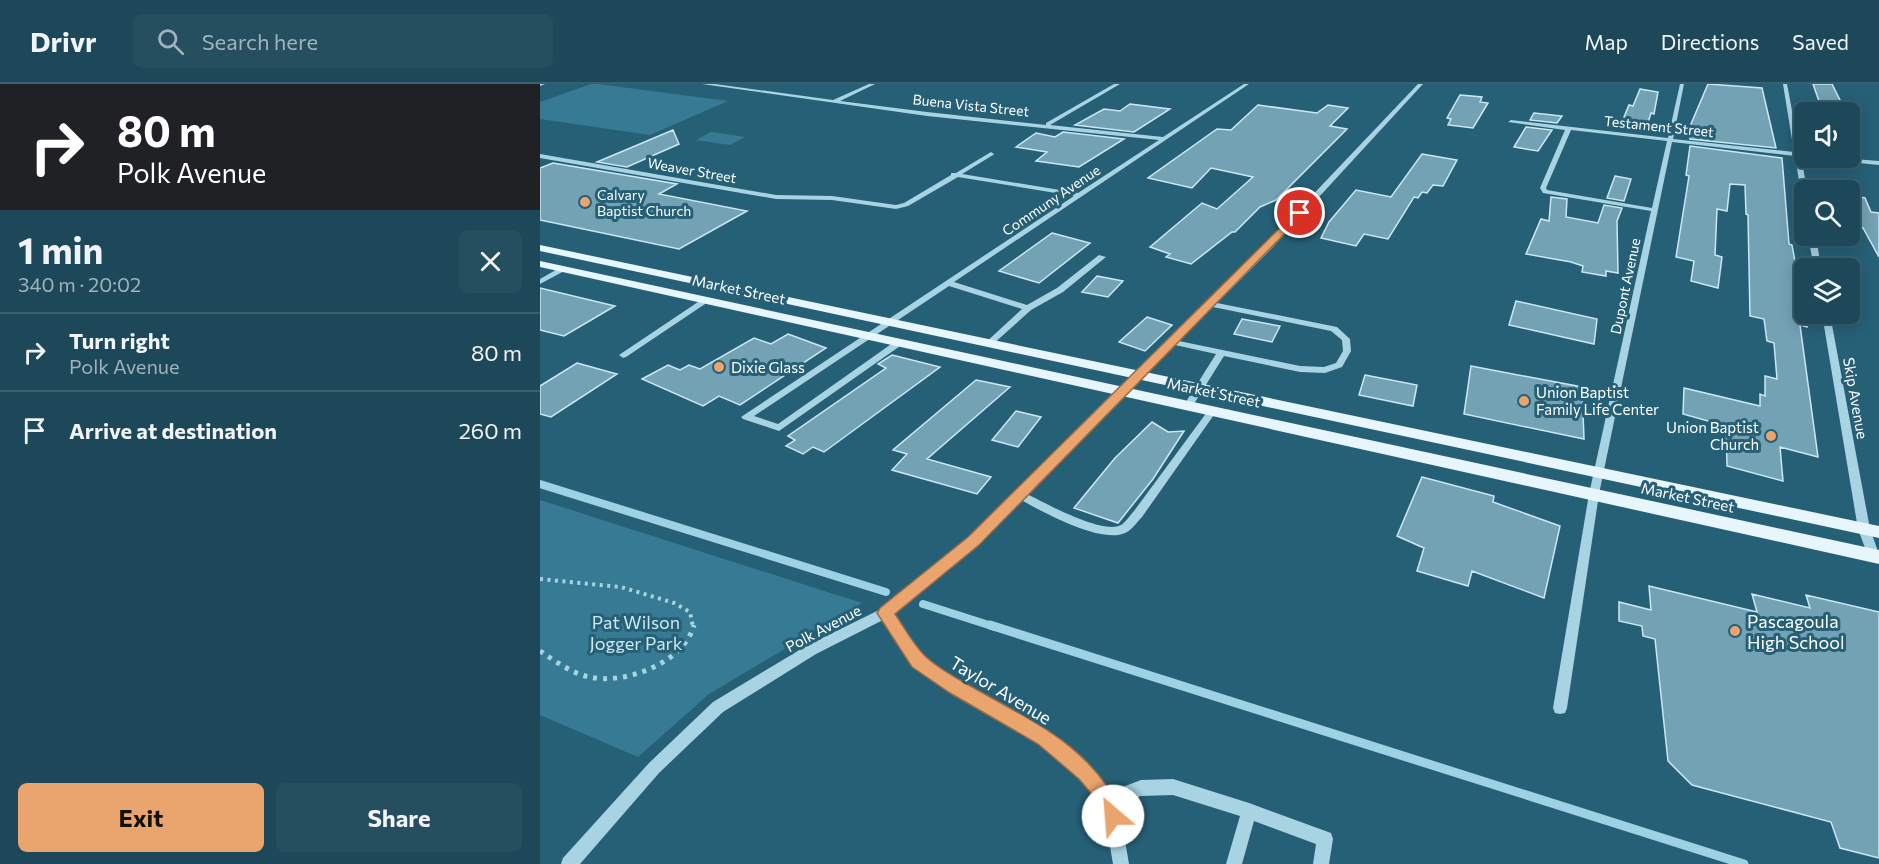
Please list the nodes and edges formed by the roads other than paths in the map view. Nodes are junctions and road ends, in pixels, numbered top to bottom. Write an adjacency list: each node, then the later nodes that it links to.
1 (704, 84): 8 (street, Buena Vista Street)
2 (873, 84): 8 (street)
3 (1118, 84): 11 (street)
4 (1247, 84): 13 (street, Communy Avenue)
5 (1421, 84): 30 (street, Polk Avenue)
6 (1682, 84): 14 (street, Dupont Avenue)
7 (1785, 84): 10 (street)
8 (834, 101): 11 (street, Buena Vista Street)
9 (1511, 122): 12 (street, Testament Street)
10 (1794, 123)
11 (1048, 124): 13 (street, Buena Vista Street)
12 (1569, 128): 14 (street, Testament Street); 22 (street)
13 (1165, 139): 21 (street, Communy Avenue)
14 (1670, 140): 15 (street, Testament Street); 22 (street, Dupont Avenue)
15 (1794, 153)
16 (991, 154): 20 (street)
17 (540, 156): 20 (street, Weaver Street)
18 (1860, 161): 19 (street)
19 (1879, 163)
20 (953, 174): 21 (street)
21 (1078, 195): 28 (street, Communy Avenue)
22 (1655, 210): 45 (street, Dupont Avenue)
23 (540, 248): 32 (main road, Market Street)
24 (1102, 257): 31 (street)
25 (540, 264): 26 (main road, Market Street)
26 (564, 269): 27 (street); 29 (main road, Market Street)
27 (540, 282)
28 (948, 283): 31 (street); 32 (street, Communy Avenue)
29 (707, 300): 34 (main road, Market Street); 39 (street)
30 (1210, 304): 36 (street, Polk Avenue); 38 (street)
31 (1028, 308): 37 (street)
32 (889, 322): 34 (street, Communy Avenue); 37 (main road, Market Street)
33 (1828, 324): 48 (street, Skip Avenue)
34 (867, 335): 35 (main road, Market Street); 35 (street, Communy Avenue)
35 (900, 342): 42 (main road, Market Street)
36 (1172, 342): 38 (street); 40 (street, Polk Avenue)
37 (989, 343): 40 (main road, Market Street)
38 (1222, 352): 41 (street)
39 (623, 355)
40 (1140, 375): 41 (main road, Market Street); 42 (street, Polk Avenue)
41 (1199, 388): 43 (street); 45 (main road, Market Street)
42 (1123, 390): 43 (main road, Market Street); 47 (street, Polk Avenue)
43 (1189, 405): 44 (main road, Market Street)
44 (1214, 410): 46 (main road, Market Street); 47 (street)
45 (1598, 472): 46 (street, Dupont Avenue); 48 (main road, Market Street)
46 (1594, 494): 49 (main road, Market Street); 51 (street, Dupont Avenue)
47 (1020, 495): 50 (street, Polk Avenue)
48 (1871, 530): 49 (street, Skip Avenue)
49 (1877, 557)
50 (885, 613): 52 (street, Taylor Avenue); 54 (street, Polk Avenue)
51 (1560, 708)
52 (1105, 801): 53 (street); 55 (street, Taylor Avenue)
53 (1249, 811): 56 (street); 57 (street)
54 (569, 864)
55 (1121, 864)
56 (1234, 864)
57 (1321, 864)

